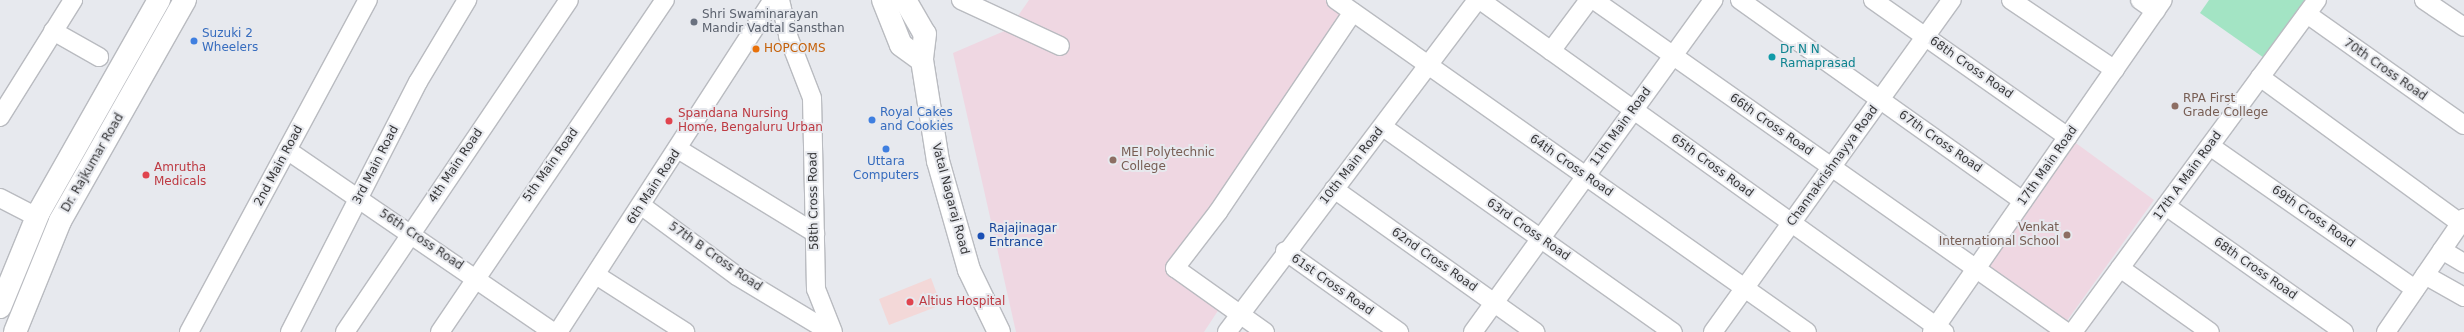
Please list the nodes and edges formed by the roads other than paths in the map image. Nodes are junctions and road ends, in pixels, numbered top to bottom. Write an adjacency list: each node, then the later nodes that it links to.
1 (73, 0): 28 (street)
2 (159, 0): 55 (main road, Dr. Rajkumar Road)
3 (185, 0): 76 (main road, Dr. Rajkumar Road)
4 (368, 0): 45 (street, 2nd Main Road)
5 (468, 0): 51 (street, 3rd Main Road)
6 (569, 0): 58 (street, 4th Main Road)
7 (666, 0): 67 (street, 5th Main Road)
8 (773, 0): 46 (street, 6th Main Road)
9 (780, 0): 59 (street, 58th Cross Road)
10 (883, 0): 34 (main road)
11 (961, 0): 30 (street)
12 (1336, 0): 26 (street, 64th Cross Road)
13 (1478, 0): 31 (street, 65th Cross Road); 35 (street, 10th Main Road)
14 (1589, 0): 31 (street)
15 (1594, 0): 32 (street, 66th Cross Road)
16 (1714, 0): 32 (street, 11th Main Road)
17 (1740, 0): 38 (street, 67th Cross Road)
18 (1873, 0): 29 (street, 68th Cross Road)
19 (1952, 0): 29 (street, Channakrishnayya Road)
20 (2011, 0): 36 (street)
21 (2140, 0): 24 (street)
22 (909, 1): 34 (main road, Vatal Nagaraj Road)
23 (2427, 1): 27 (street)
24 (2160, 5): 36 (street, 17th Main Road)
25 (2312, 7): 37 (street, 17th A Main Road); 41 (street, 70th Cross Road)
26 (1353, 12): 35 (street, 64th Cross Road); 73 (street)
27 (2464, 27)
28 (53, 31): 33 (street); 40 (street)
29 (1926, 37): 38 (street, Channakrishnayya Road); 43 (street, 68th Cross Road)
30 (1060, 46)
31 (1551, 51): 39 (street, 65th Cross Road)
32 (1672, 55): 39 (street, 11th Main Road); 47 (street, 66th Cross Road)
33 (99, 56)
34 (922, 60): 86 (main road, Vatal Nagaraj Road)
35 (1429, 66): 42 (street, 10th Main Road); 48 (street, 64th Cross Road)
36 (2114, 70): 43 (street, 17th Main Road)
37 (2260, 77): 44 (street, 17th A Main Road); 56 (street)
38 (1881, 100): 47 (street, Channakrishnayya Road); 52 (street, 67th Cross Road)
39 (1633, 109): 48 (street, 11th Main Road); 57 (street, 65th Cross Road)
40 (0, 117)
41 (2464, 125)
42 (1383, 127): 49 (street, 10th Main Road); 60 (street, 63rd Cross Road)
43 (2068, 137): 52 (street, 17th Main Road)
44 (2210, 146): 54 (street, 17th A Main Road); 68 (street, 69th Cross Road)
45 (287, 150): 51 (street, 56th Cross Road); 77 (street, 2nd Main Road)
46 (678, 150): 53 (street, 6th Main Road); 59 (street)
47 (1832, 167): 57 (street, Channakrishnayya Road); 65 (street, 66th Cross Road)
48 (1585, 176): 60 (street, 11th Main Road); 69 (street, 64th Cross Road)
49 (1334, 189): 62 (street, 10th Main Road); 71 (street, 62nd Cross Road)
50 (0, 198): 55 (street)
51 (360, 199): 58 (street, 56th Cross Road); 78 (street, 3rd Main Road)
52 (2023, 201): 65 (street, 17th Main Road)
53 (642, 206): 66 (street, 6th Main Road); 74 (street, 57th B Cross Road)
54 (2166, 206): 64 (street, 17th A Main Road); 98 (street, 68th Cross Road)
55 (37, 217): 72 (main road, Dr. Rajkumar Road)
56 (2462, 220): 61 (street)
57 (1791, 223): 69 (street, Channakrishnayya Road); 75 (street, 65th Cross Road)
58 (410, 233): 67 (street, 56th Cross Road); 79 (street, 4th Main Road)
59 (815, 233): 85 (street, 58th Cross Road)
60 (1540, 238): 71 (street, 11th Main Road); 92 (street, 63rd Cross Road)
61 (2442, 250): 63 (street); 68 (street)
62 (1285, 251): 73 (street, 10th Main Road); 89 (street, 61st Cross Road)
63 (2464, 263)
64 (2120, 268): 96 (street, 17th A Main Road); 97 (street)
65 (1976, 269): 75 (street, 17th Main Road); 95 (street, 66th Cross Road)
66 (596, 275): 82 (street, 6th Main Road); 83 (street)
67 (476, 278): 80 (street, 5th Main Road); 81 (street, 56th Cross Road)
68 (2420, 282): 70 (street, 69th Cross Road); 99 (street)
69 (1744, 288): 93 (street, Channakrishnayya Road); 94 (street, 64th Cross Road)
70 (2464, 297)
71 (1494, 303): 90 (street, 11th Main Road); 91 (street, 62nd Cross Road)
72 (0, 307)
73 (1240, 314): 87 (street, 10th Main Road); 88 (street)
74 (806, 326): 84 (street, 57th B Cross Road)
75 (1937, 330)
76 (15, 332)
77 (189, 332)
78 (290, 332)
79 (345, 332)
80 (440, 332)
81 (553, 332)
82 (558, 332)
83 (685, 332)
84 (830, 332)
85 (833, 332)
86 (999, 332)
87 (1227, 332)
88 (1265, 332)
89 (1399, 332)
90 (1473, 332)
91 (1535, 332)
92 (1673, 332)
93 (1713, 332)
94 (1807, 332)
95 (2066, 332)
96 (2073, 332)
97 (2210, 332)
98 (2344, 332)
99 (2386, 332)

